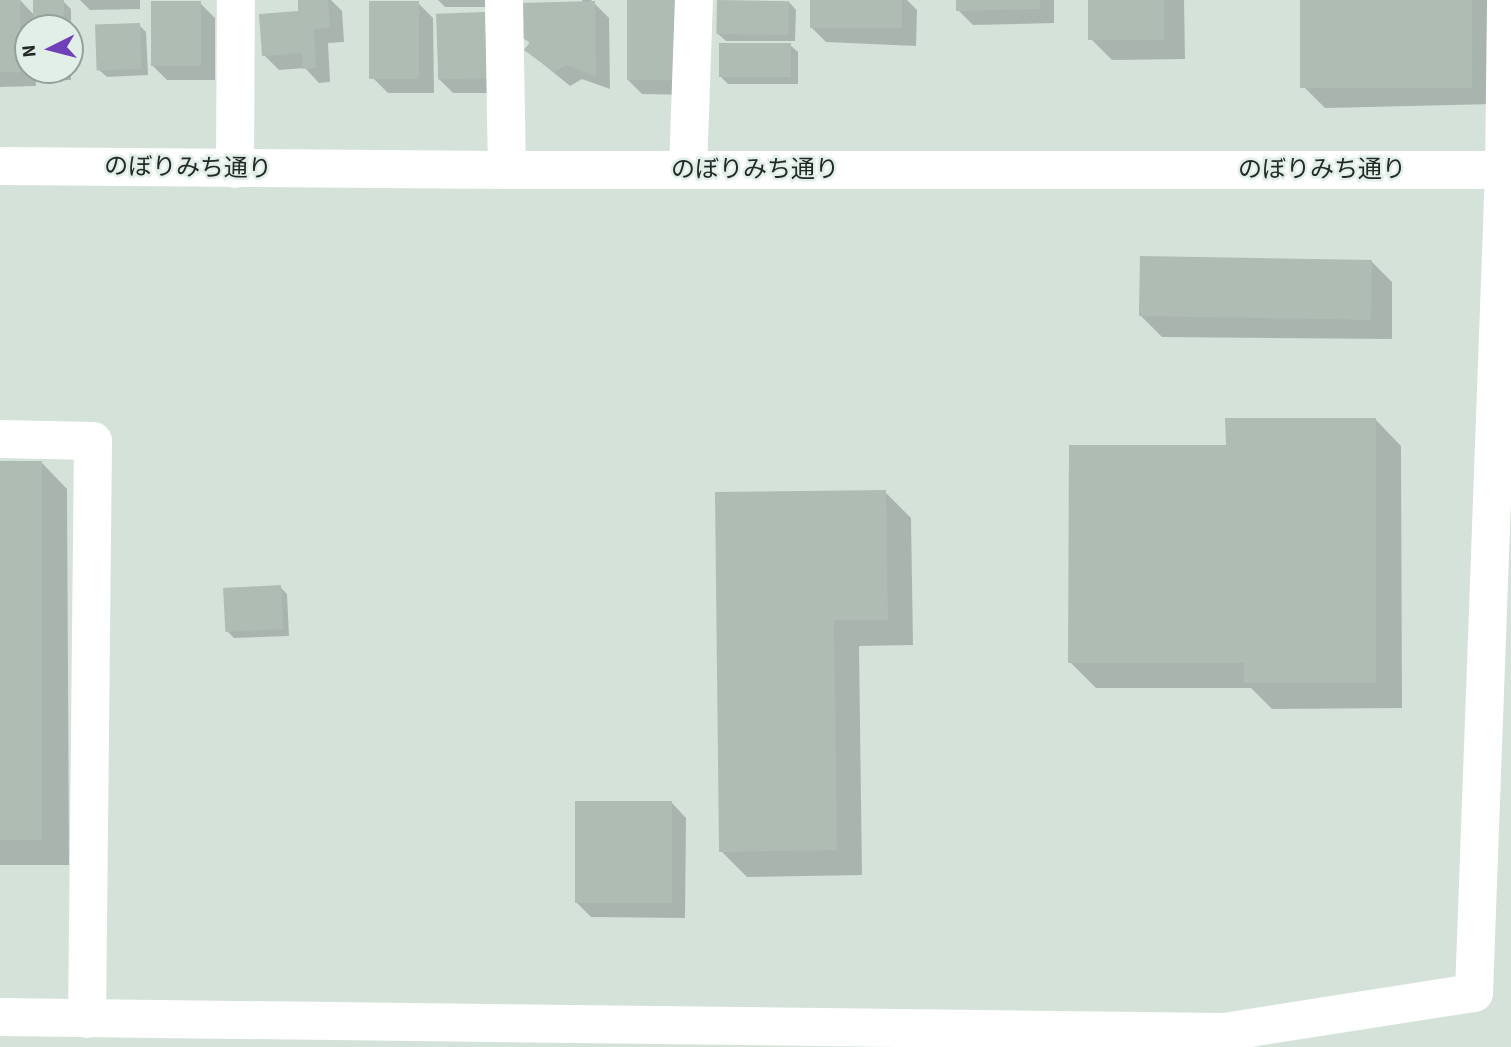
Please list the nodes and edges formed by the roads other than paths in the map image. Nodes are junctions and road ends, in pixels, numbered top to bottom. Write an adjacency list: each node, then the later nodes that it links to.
1 (236, 0): 6 (street)
2 (504, 0): 7 (street)
3 (694, 0): 8 (street)
4 (1507, 0): 9 (street)
5 (0, 166): 6 (street, のぼりみち通り)
6 (235, 169): 7 (street, のぼりみち通り)
7 (507, 170): 8 (street, のぼりみち通り)
8 (688, 170): 9 (street, のぼりみち通り)
9 (1508, 170): 16 (street)
10 (0, 439): 12 (street)
11 (0, 1017): 12 (street)
12 (88, 1018): 13 (street)
13 (356, 1035): 14 (street)
14 (578, 1036): 15 (street)
15 (959, 1038): 16 (street)
16 (1224, 1040)

